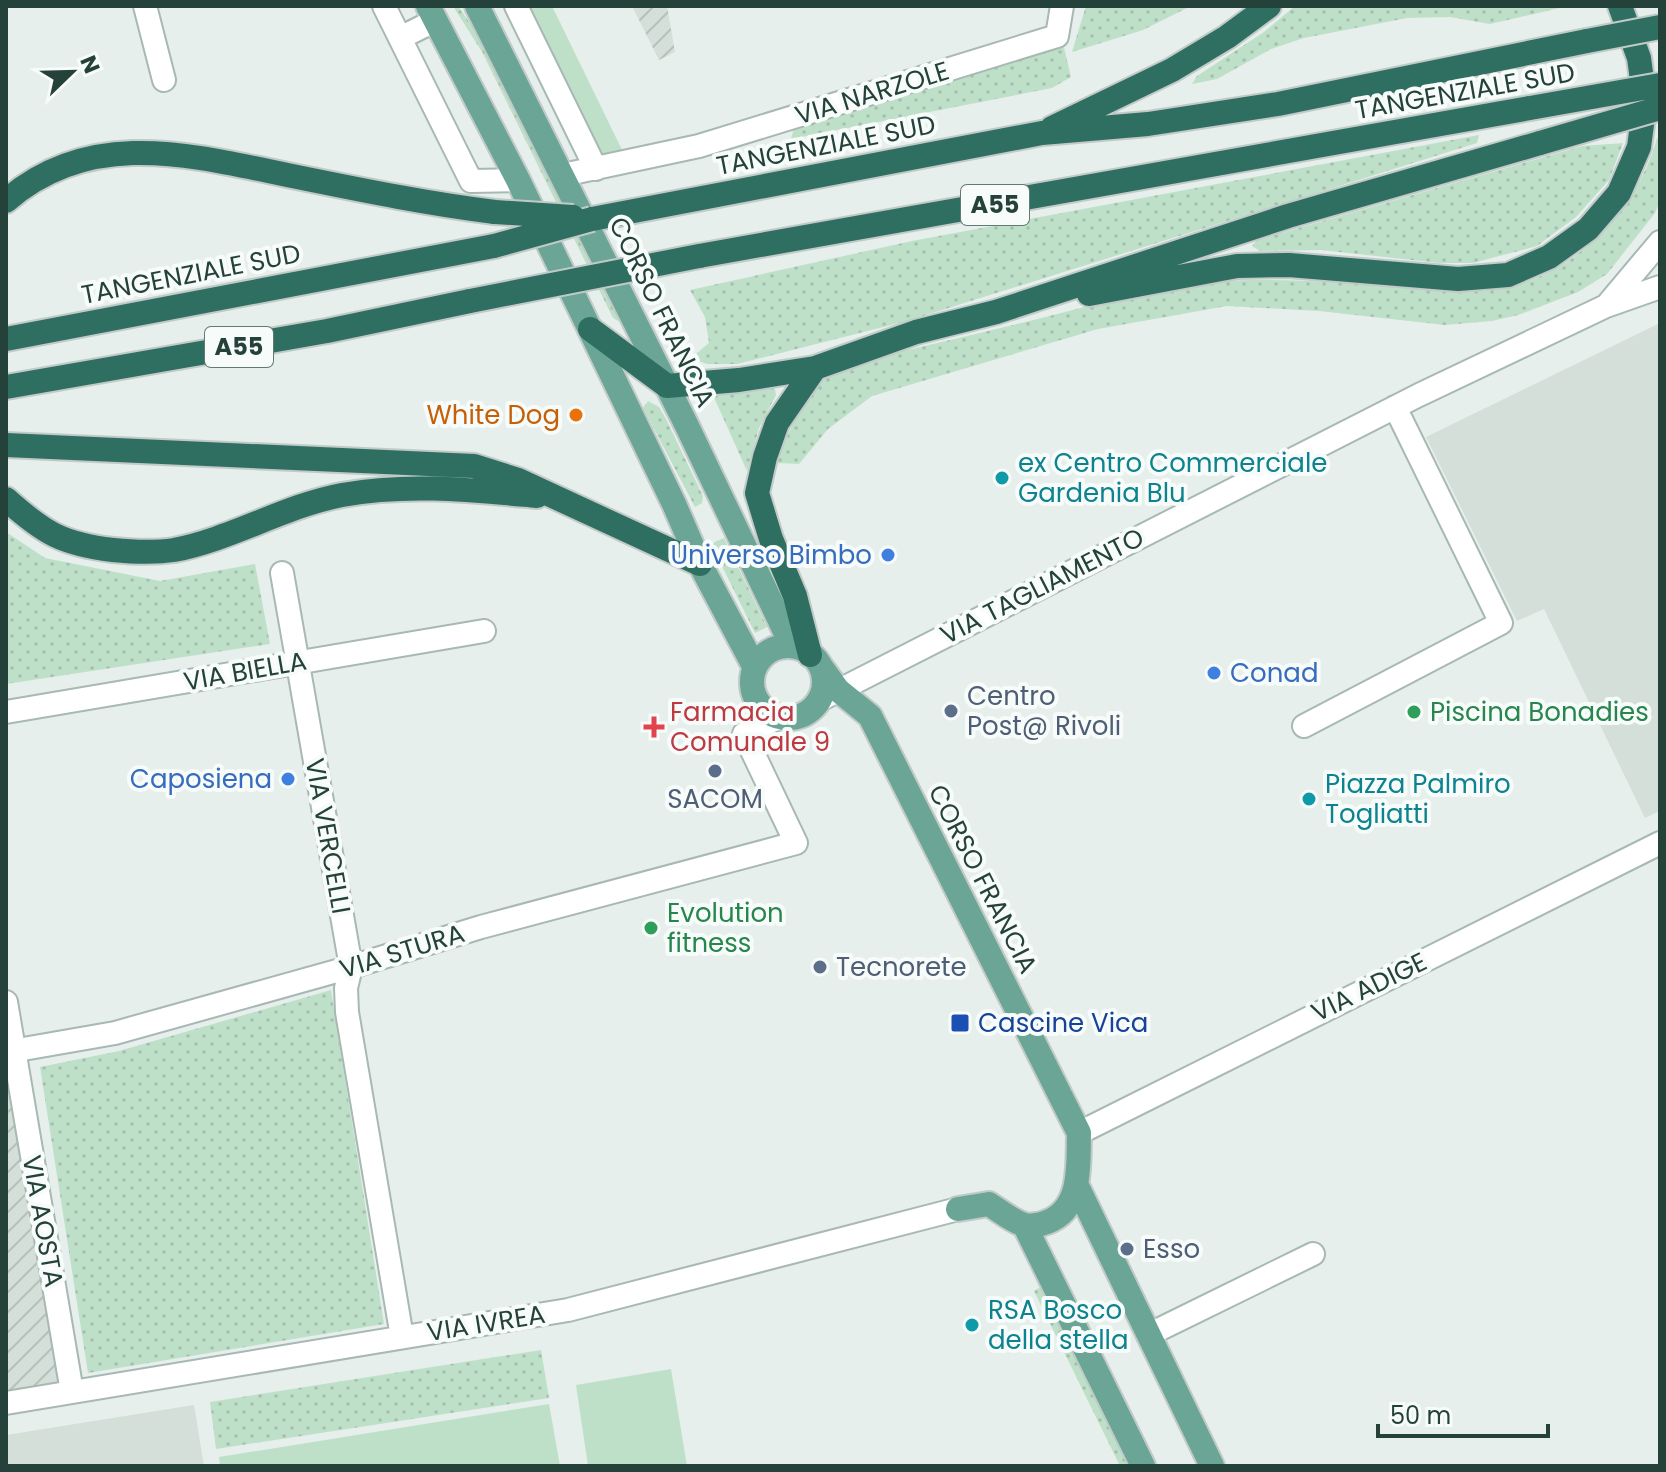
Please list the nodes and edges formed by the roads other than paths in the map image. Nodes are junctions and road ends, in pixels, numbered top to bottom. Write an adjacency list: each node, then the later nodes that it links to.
1 (145, 6): 11 (street)
2 (384, 6): 10 (street)
3 (477, 6): 16 (main road, CORSO FRANCIA)
4 (516, 6): 15 (street)
5 (1062, 6): 15 (street, VIA NARZOLE)
6 (1269, 6): 14 (highway)
7 (1620, 6): 23 (highway)
8 (432, 13): 10 (street); 17 (main road)
9 (1660, 27): 14 (highway, TANGENZIALE SUD / A55, bridge)
10 (400, 38): 17 (street)
11 (164, 80)
12 (1660, 85): 28 (highway, TANGENZIALE SUD / A55, bridge)
13 (1660, 108): 23 (highway, bridge)
14 (1042, 133): 19 (highway, TANGENZIALE SUD / A55)
15 (596, 169): 16 (street, VIA NARZOLE)
16 (563, 175): 27 (main road, CORSO FRANCIA)
17 (518, 180): 24 (main road)
18 (6, 201): 19 (highway, bridge)
19 (592, 219): 25 (highway, TANGENZIALE SUD / A55, bridge)
20 (1660, 242): 22 (street, VIA TAGLIAMENTO)
21 (1660, 287): 22 (street, VIA TAGLIAMENTO)
22 (1606, 306): 29 (street, VIA TAGLIAMENTO)
23 (996, 312): 26 (highway)
24 (590, 329): 27 (highway); 33 (main road)
25 (6, 339)
26 (815, 368): 27 (highway); 36 (highway)
27 (667, 386): 36 (main road, CORSO FRANCIA)
28 (6, 387)
29 (1395, 407): 39 (street, VIA TAGLIAMENTO); 42 (street)
30 (9, 446): 32 (highway)
31 (6, 499): 32 (highway)
32 (559, 499): 33 (highway)
33 (700, 564): 38 (main road)
34 (282, 573): 37 (street, VIA VERCELLI)
35 (484, 631): 37 (street, VIA BIELLA)
36 (807, 655): 38 (main road); 39 (main road, CORSO FRANCIA)
37 (298, 662): 40 (street, VIA BIELLA); 44 (street, VIA VERCELLI)
38 (755, 668): 41 (main road)
39 (828, 696): 41 (main road); 47 (main road, CORSO FRANCIA)
40 (6, 712)
41 (780, 717): 44 (street, VIA STURA)
42 (1304, 726)
43 (1660, 843): 47 (street, VIA ADIGE)
44 (351, 967): 46 (street, VIA STURA); 53 (street, VIA VERCELLI)
45 (6, 1002): 46 (street, VIA AOSTA)
46 (10, 1051): 54 (street, VIA AOSTA)
47 (1079, 1133): 48 (main road)
48 (1077, 1186): 50 (main road); 52 (main road)
49 (958, 1209): 50 (main road); 53 (street, VIA IVREA)
50 (1025, 1226): 56 (main road)
51 (1313, 1254): 52 (street)
52 (1148, 1335): 57 (main road)
53 (402, 1337): 54 (street, VIA IVREA)
54 (72, 1392): 55 (street, VIA IVREA)
55 (6, 1403)
56 (1143, 1466)
57 (1212, 1466)

